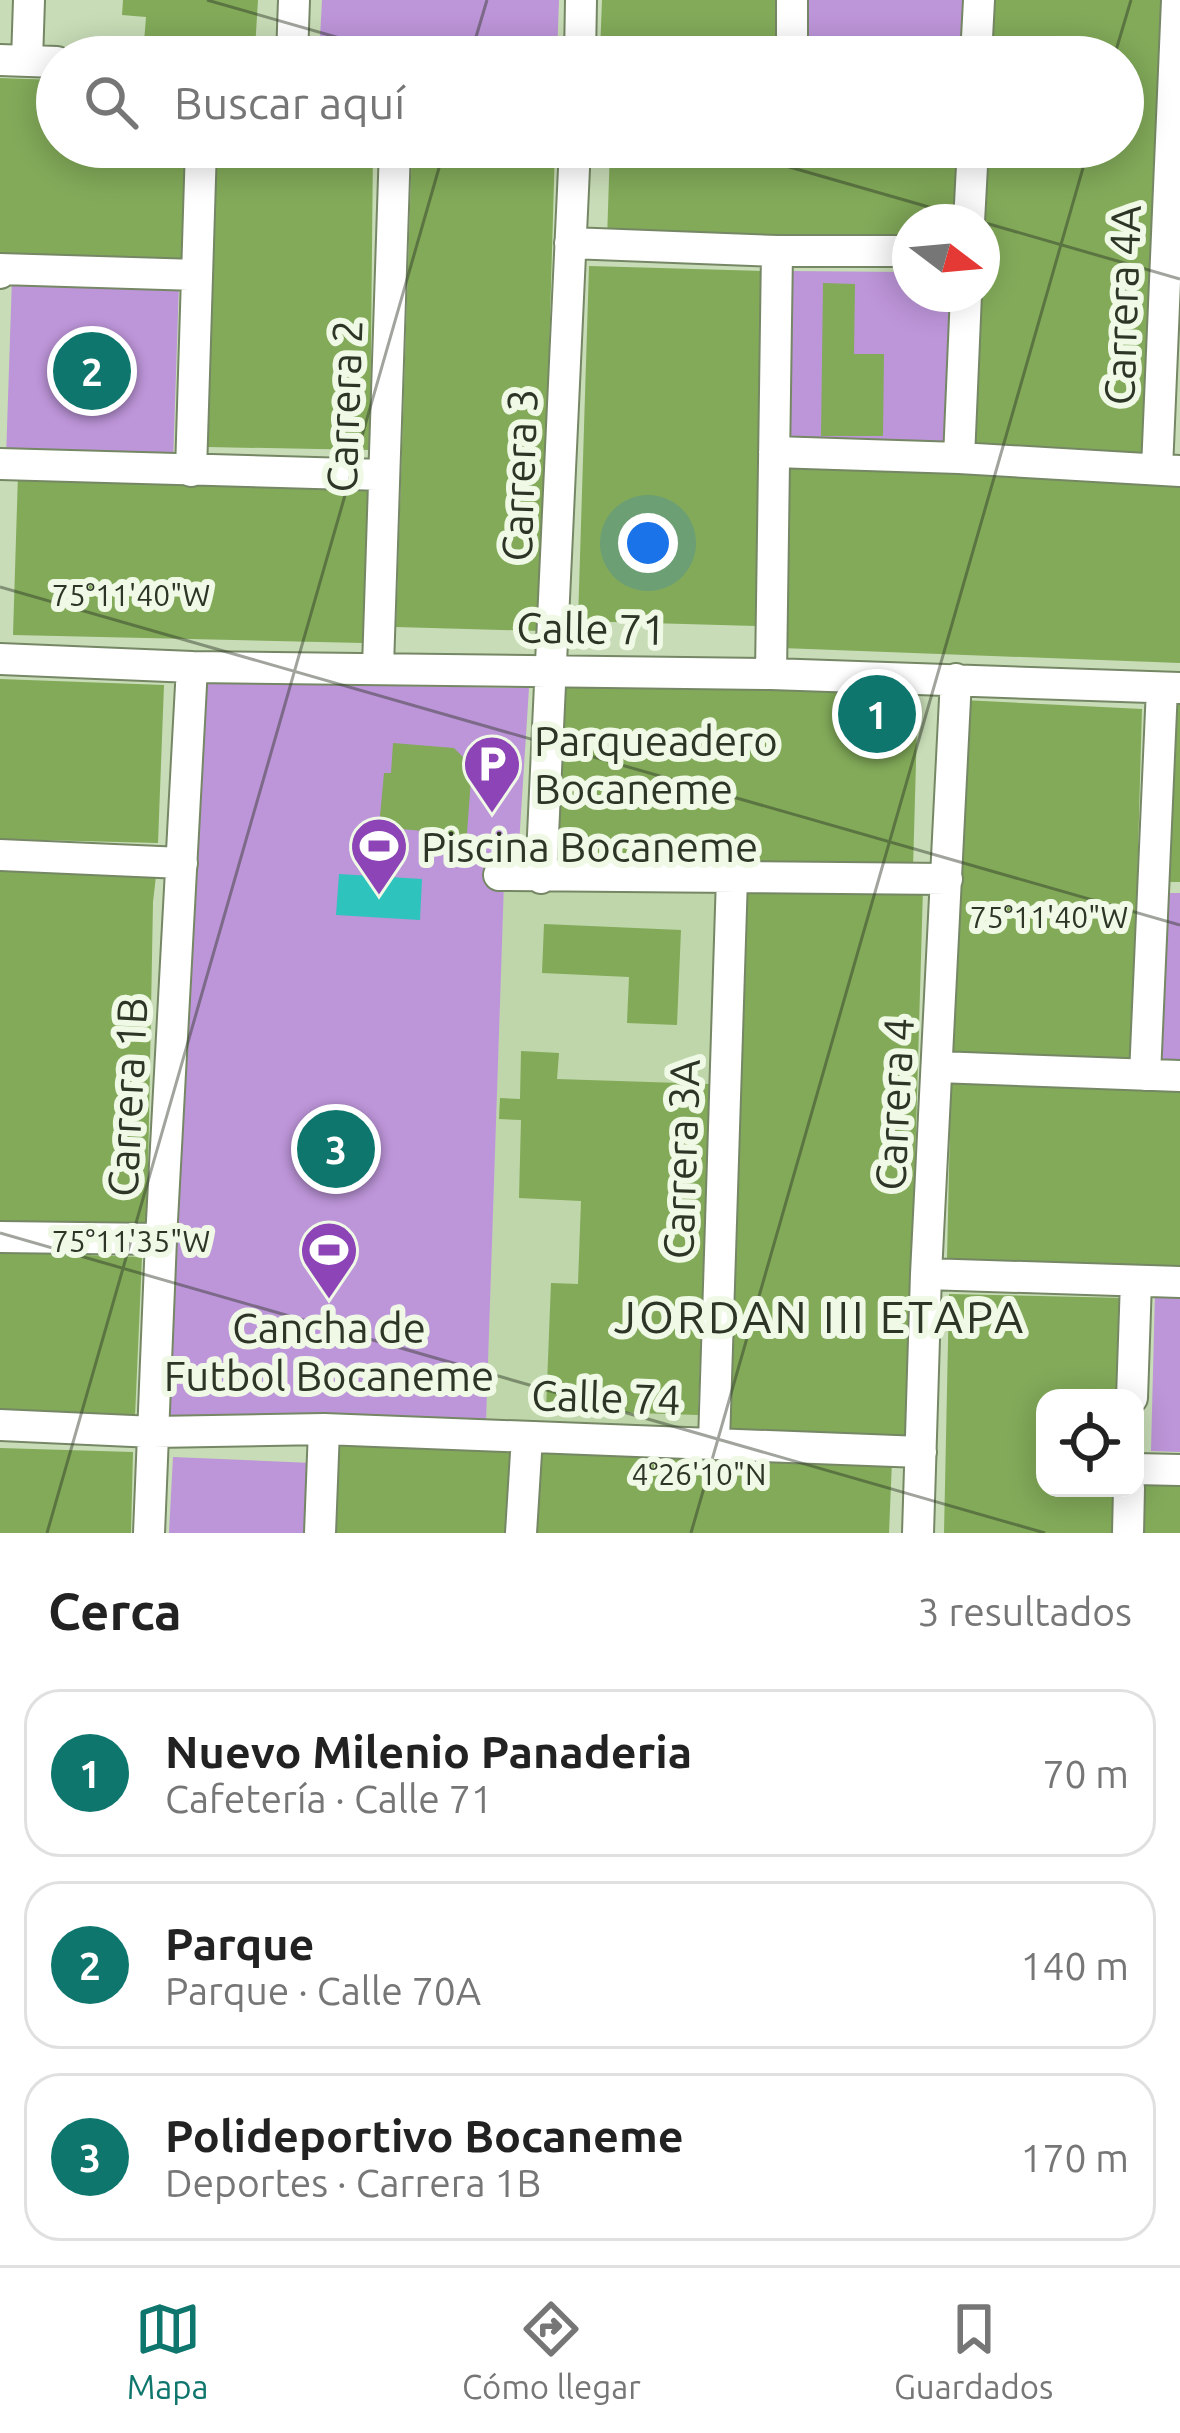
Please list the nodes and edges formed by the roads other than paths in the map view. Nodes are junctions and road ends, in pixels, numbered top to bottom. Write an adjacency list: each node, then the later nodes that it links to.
1 (29, 0): 11 (street)
2 (294, 0): 7 (street)
3 (581, 0): 8 (street)
4 (792, 0): 9 (street)
5 (979, 0): 10 (street)
6 (1177, 0): 12 (street, Carrera 4A)
7 (293, 36)
8 (580, 36)
9 (792, 36)
10 (977, 36)
11 (28, 61)
12 (1177, 86): 23 (street, Carrera 4A)
13 (200, 168): 22 (street)
14 (393, 168): 30 (street, Carrera 2)
15 (573, 168): 18 (street, Carrera 3)
16 (972, 168): 17 (street)
17 (970, 204)
18 (570, 243): 19 (street); 34 (street, Carrera 3)
19 (777, 250): 20 (street); 25 (street)
20 (892, 251)
21 (0, 271): 22 (street)
22 (197, 274): 29 (street)
23 (1172, 283): 28 (street, Carrera 4A)
24 (965, 312): 26 (street)
25 (774, 452): 26 (street); 35 (street)
26 (959, 458): 28 (street)
27 (0, 464): 29 (street)
28 (1168, 470)
29 (191, 471): 30 (street)
30 (384, 475): 33 (street, Carrera 2)
31 (0, 659): 32 (street, Calle 71)
32 (192, 667): 33 (street, Calle 71); 39 (street, Carrera 1B)
33 (378, 667): 34 (street, Calle 71)
34 (553, 669): 35 (street, Calle 71); 41 (street, Carrera 3)
35 (771, 674): 36 (street, Calle 71)
36 (956, 679): 37 (street, Calle 71); 43 (street, Carrera 4)
37 (1171, 688): 44 (street)
38 (0, 855): 39 (street)
39 (182, 862): 49 (street, Carrera 1B)
40 (499, 875): 41 (street)
41 (542, 878): 42 (street)
42 (732, 878): 43 (street); 58 (street, Carrera 3A)
43 (947, 879): 45 (street, Carrera 4)
44 (1167, 889): 46 (street)
45 (938, 1066): 46 (street); 50 (street, Carrera 4)
46 (1145, 1075): 47 (street)
47 (1180, 1076)
48 (0, 1237): 49 (street)
49 (161, 1239): 56 (street, Carrera 1B)
50 (926, 1274): 51 (street); 59 (street, Carrera 4)
51 (1136, 1281): 52 (street); 53 (street)
52 (1180, 1282)
53 (1132, 1389)
54 (0, 1425): 56 (street, Calle 74)
55 (324, 1429): 56 (street, Calle 74); 57 (street, Calle 74); 64 (street)
56 (154, 1432): 63 (street, Carrera 1B)
57 (527, 1437): 58 (street, Calle 74); 65 (street)
58 (714, 1442): 59 (street, Calle 74)
59 (920, 1452): 66 (street, Carrera 4)
60 (1144, 1469): 61 (street)
61 (1180, 1470)
62 (1129, 1497): 67 (street)
63 (149, 1533)
64 (320, 1533)
65 (521, 1533)
66 (918, 1533)
67 (1128, 1533)

